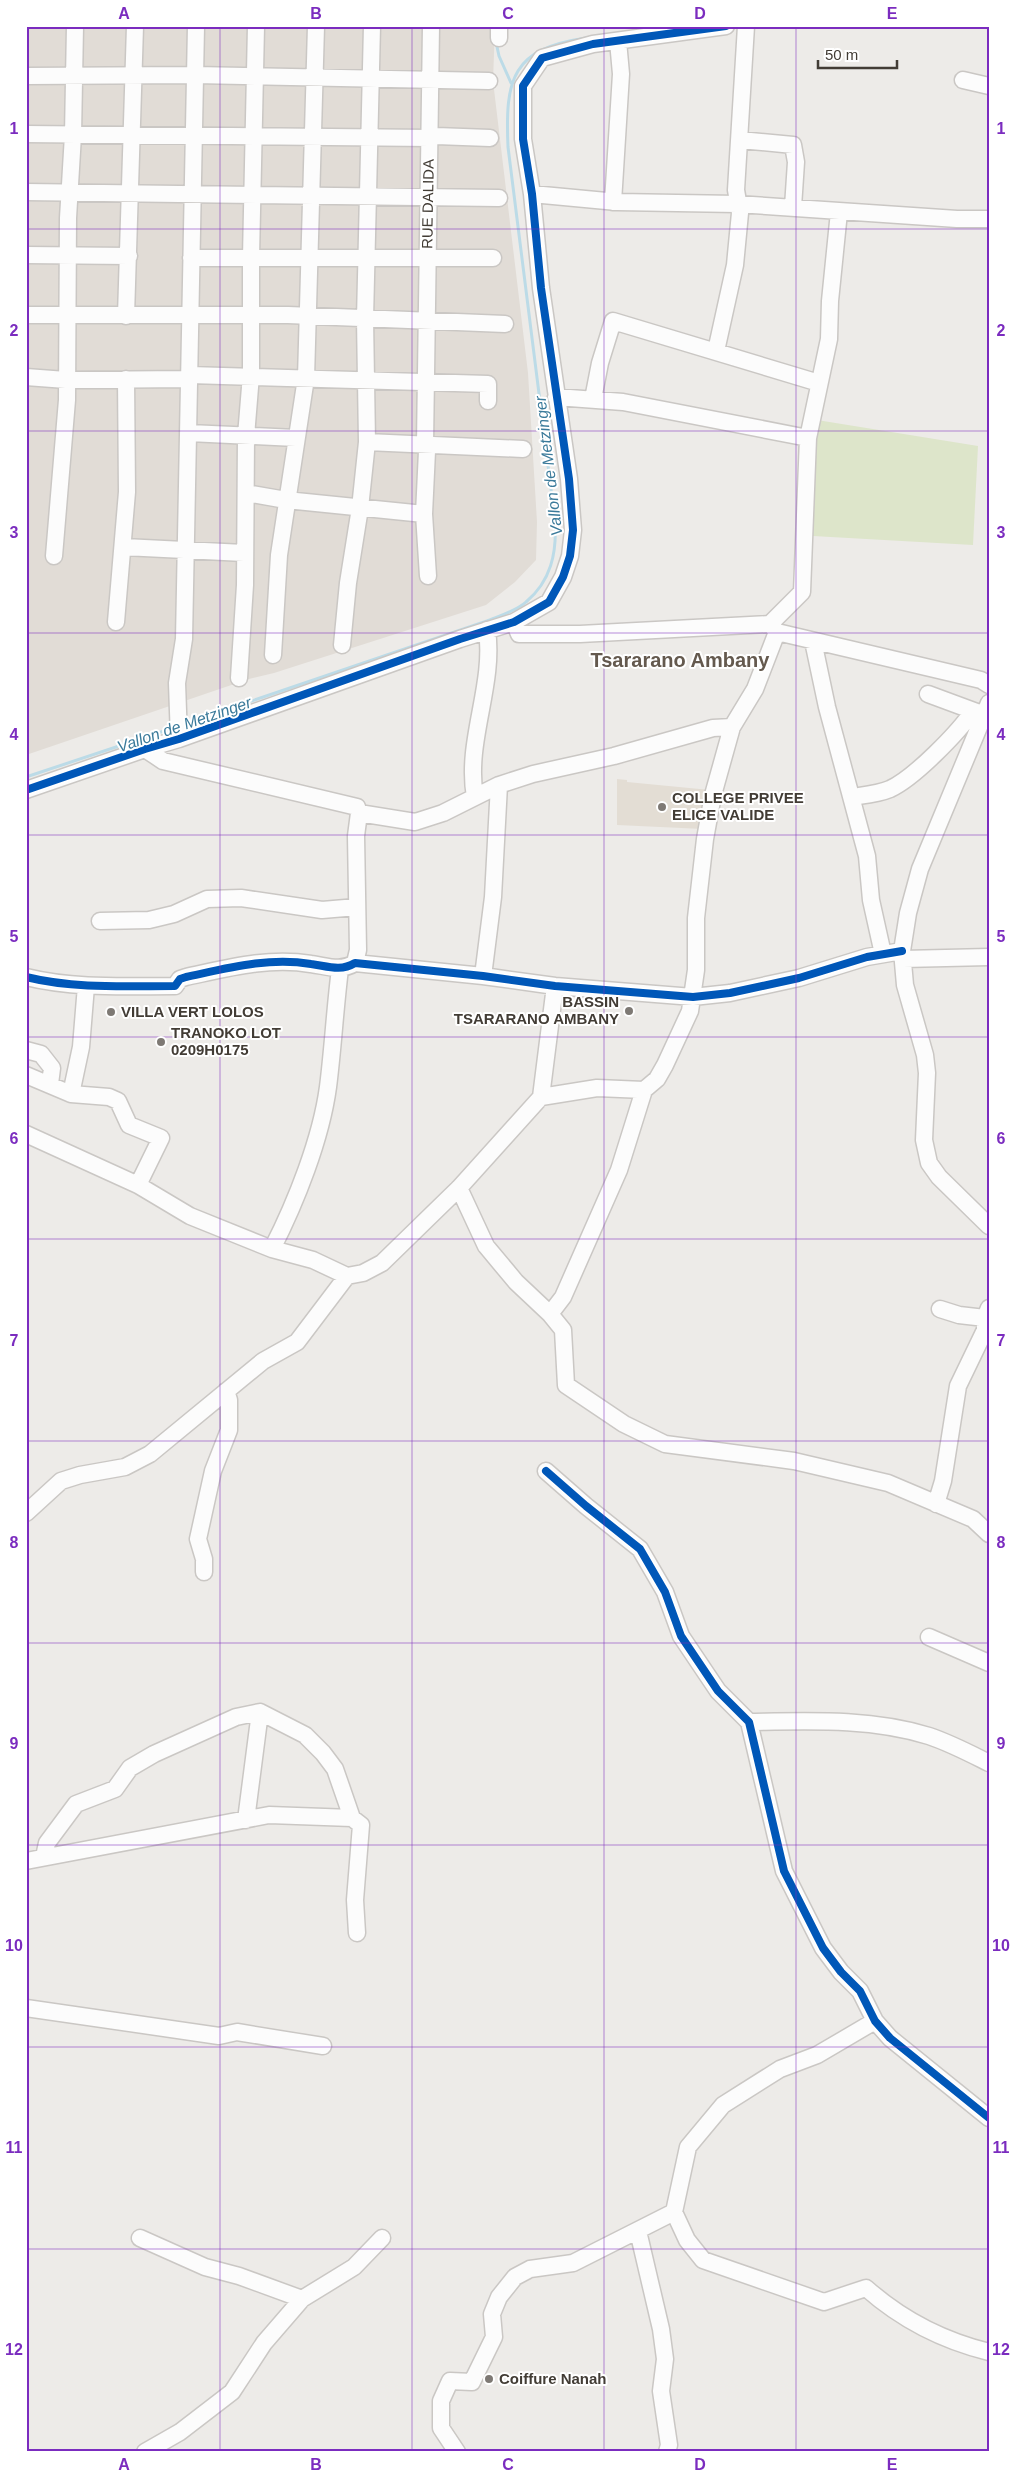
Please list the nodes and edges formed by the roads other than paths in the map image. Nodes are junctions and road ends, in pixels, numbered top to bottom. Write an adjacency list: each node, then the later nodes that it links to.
1 (75, 26): 11 (street)
2 (136, 26): 12 (street)
3 (196, 26): 13 (street)
4 (256, 26): 15 (street)
5 (316, 26): 16 (street)
6 (372, 26): 17 (street)
7 (431, 26): 19 (street, RUE DALIDA)
8 (726, 26): 10 (street)
9 (746, 26): 31 (street)
10 (618, 41): 36 (street); 42 (street)
11 (74, 75): 12 (street); 14 (street); 23 (street)
12 (133, 75): 13 (street); 24 (street)
13 (195, 75): 15 (street); 26 (street)
14 (26, 76)
15 (255, 77): 16 (street); 25 (street)
16 (314, 78): 17 (street); 27 (street)
17 (371, 78): 19 (street); 28 (street)
18 (963, 80): 21 (street)
19 (430, 81): 20 (street); 29 (street, RUE DALIDA)
20 (489, 81)
21 (989, 86)
22 (26, 134): 23 (street)
23 (73, 136): 24 (street); 34 (street)
24 (132, 136): 26 (street); 33 (street)
25 (254, 136): 26 (street); 27 (street); 37 (street)
26 (195, 137): 35 (street)
27 (313, 137): 28 (street); 38 (street)
28 (370, 137): 29 (street); 39 (street)
29 (430, 138): 30 (street); 40 (street, RUE DALIDA)
30 (490, 138)
31 (740, 140): 43 (street); 44 (street)
32 (26, 192): 34 (street)
33 (130, 193): 34 (street); 35 (street); 49 (street)
34 (71, 194): 48 (street)
35 (193, 194): 37 (street); 51 (street)
36 (532, 194): 42 (street); 75 (street)
37 (252, 195): 38 (street); 50 (street)
38 (310, 196): 39 (street); 52 (street)
39 (369, 196): 40 (street); 54 (street)
40 (428, 197): 41 (street); 55 (street, RUE DALIDA)
41 (499, 198)
42 (614, 202): 43 (street)
43 (737, 204): 44 (street); 65 (street)
44 (793, 208): 45 (street)
45 (839, 212): 46 (street); 74 (street)
46 (989, 219)
47 (26, 255): 48 (street)
48 (68, 255): 49 (street); 56 (street)
49 (129, 256): 58 (street)
50 (251, 257): 51 (street); 52 (street); 60 (street)
51 (191, 258): 59 (street)
52 (309, 258): 54 (street); 61 (street)
53 (492, 258): 55 (street)
54 (368, 259): 55 (street); 62 (street)
55 (428, 259): 63 (street, RUE DALIDA)
56 (68, 314): 57 (street); 58 (street); 71 (street)
57 (26, 315)
58 (126, 316): 59 (street)
59 (190, 316): 60 (street); 68 (street)
60 (250, 316): 61 (street); 66 (street)
61 (308, 316): 62 (street); 69 (street)
62 (365, 319): 63 (street); 73 (street)
63 (426, 320): 64 (street); 72 (street, RUE DALIDA)
64 (505, 324)
65 (716, 351): 74 (street); 76 (street)
66 (251, 375): 68 (street); 69 (street); 79 (street)
67 (26, 377): 71 (street)
68 (190, 377): 70 (street); 78 (street)
69 (306, 378): 73 (street); 80 (street)
70 (126, 379): 71 (street); 89 (street)
71 (66, 380): 92 (street)
72 (426, 381): 73 (street); 77 (street); 83 (street, RUE DALIDA)
73 (368, 382): 82 (street)
74 (818, 383): 81 (street)
75 (556, 397): 76 (street); 95 (street)
76 (593, 399): 81 (street)
77 (488, 401)
78 (189, 434): 79 (street); 90 (street)
79 (246, 436): 80 (street); 85 (street)
80 (296, 438): 86 (street)
81 (808, 438): 96 (street)
82 (367, 442): 83 (street); 87 (street)
83 (425, 444): 84 (street); 88 (street, RUE DALIDA)
84 (523, 449)
85 (246, 493): 86 (street); 91 (street)
86 (286, 500): 87 (street); 100 (street)
87 (360, 508): 88 (street); 99 (street)
88 (424, 514): 93 (street, RUE DALIDA)
89 (124, 547): 90 (street); 94 (street)
90 (186, 550): 91 (street); 106 (street)
91 (244, 553): 101 (street)
92 (54, 556)
93 (428, 576)
94 (116, 622)
95 (514, 622): 96 (street); 97 (street)
96 (774, 628): 98 (street); 105 (street)
97 (487, 630): 106 (street); 110 (street)
98 (813, 641): 102 (street); 111 (street)
99 (342, 644)
100 (273, 655)
101 (239, 678)
102 (989, 685)
103 (928, 694): 104 (street)
104 (982, 710): 111 (street); 116 (street)
105 (732, 727): 108 (street); 124 (street)
106 (179, 739): 107 (street)
107 (144, 749): 109 (street); 112 (street)
108 (499, 785): 110 (street); 120 (street)
109 (26, 790)
110 (476, 797): 112 (street)
111 (852, 797): 115 (street)
112 (359, 813): 113 (street)
113 (357, 907): 114 (street); 118 (street)
114 (100, 921)
115 (884, 954): 116 (street); 124 (street)
116 (902, 955): 117 (street); 134 (street)
117 (989, 957)
118 (355, 963): 119 (street); 120 (street)
119 (340, 969): 122 (street); 135 (street)
120 (483, 976): 123 (street)
121 (26, 977): 122 (street)
122 (86, 986): 129 (street)
123 (555, 986): 124 (street); 130 (street)
124 (693, 997): 128 (street)
125 (26, 1050): 127 (street)
126 (26, 1075): 127 (street)
127 (50, 1084): 129 (street)
128 (644, 1090): 130 (street); 139 (street)
129 (71, 1094): 132 (street)
130 (541, 1098): 133 (street)
131 (26, 1134): 132 (street)
132 (138, 1185): 135 (street)
133 (459, 1188): 136 (street); 139 (street)
134 (989, 1226)
135 (272, 1249): 136 (street)
136 (347, 1276): 140 (street)
137 (940, 1309): 138 (street)
138 (987, 1313): 142 (street)
139 (550, 1314): 142 (street)
140 (226, 1391): 143 (street); 145 (street)
141 (546, 1471): 149 (street)
142 (936, 1504): 144 (street)
143 (26, 1513)
144 (989, 1534)
145 (204, 1572)
146 (929, 1636): 147 (street)
147 (989, 1663)
148 (260, 1712): 151 (street); 152 (street); 153 (street)
149 (749, 1722): 150 (street); 157 (street)
150 (989, 1762)
151 (352, 1818): 152 (street); 155 (street)
152 (246, 1820): 153 (street)
153 (44, 1857): 154 (street)
154 (26, 1861)
155 (357, 1933)
156 (26, 2008): 158 (street)
157 (875, 2021): 159 (street); 160 (street)
158 (323, 2046)
159 (989, 2118)
160 (674, 2212): 161 (street); 165 (street)
161 (638, 2232): 167 (street); 168 (street)
162 (140, 2238): 164 (street)
163 (382, 2238): 164 (street)
164 (302, 2299): 166 (street)
165 (989, 2352)
166 (145, 2452)
167 (457, 2452)
168 (667, 2452)

